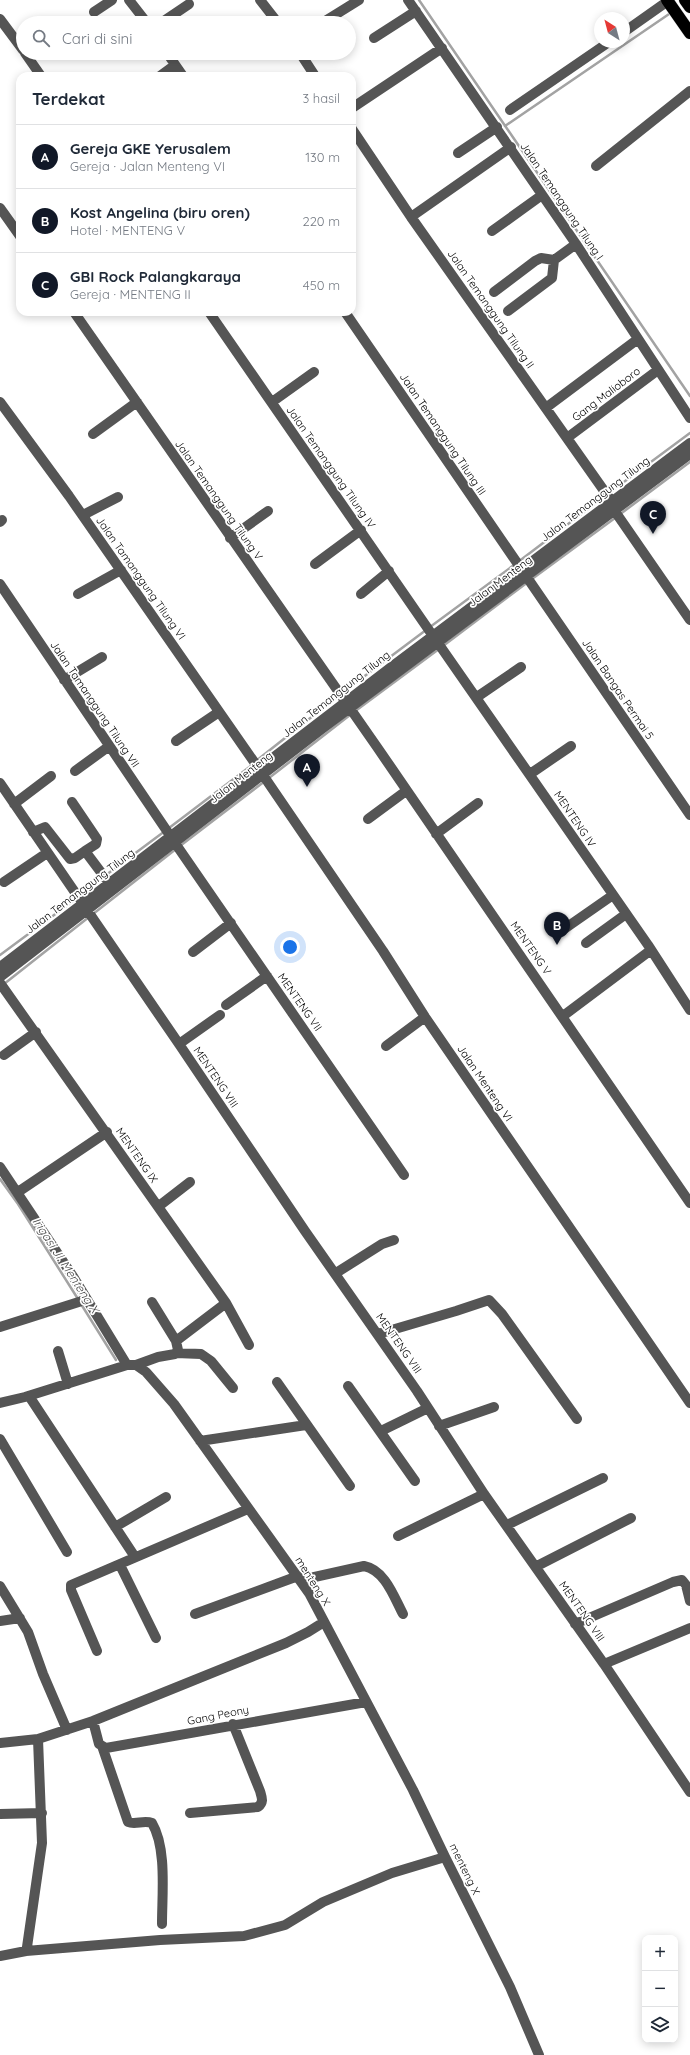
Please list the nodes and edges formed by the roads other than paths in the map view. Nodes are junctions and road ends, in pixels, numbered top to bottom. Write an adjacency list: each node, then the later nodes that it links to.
1 (112, 0): 9 (street)
2 (129, 0): 10 (street)
3 (260, 0): 12 (street)
4 (359, 0): 13 (street)
5 (408, 0): 8 (street, Jalan Temanggung Tilung I)
6 (668, 1): 15 (street); 16 (highway)
7 (189, 4): 11 (street)
8 (416, 11): 17 (street); 19 (street, Jalan Temanggung Tilung I)
9 (94, 12)
10 (142, 16)
11 (171, 16)
12 (273, 16)
13 (333, 16)
14 (0, 18): 18 (street)
15 (630, 28)
16 (690, 33)
17 (374, 38)
18 (16, 40)
19 (442, 48): 30 (street); 32 (street, Jalan Temanggung Tilung I)
20 (600, 48): 31 (street)
21 (30, 60): 25 (street)
22 (172, 60): 24 (street)
23 (305, 60): 28 (street)
24 (175, 65): 26 (street); 27 (street)
25 (39, 72)
26 (165, 72)
27 (180, 72)
28 (312, 72)
29 (690, 91): 36 (street)
30 (356, 105)
31 (510, 110)
32 (497, 127): 34 (street, Jalan Temanggung Tilung I); 35 (street)
33 (356, 135): 39 (street, Jalan Temanggung Tilung II)
34 (511, 147): 37 (street, Jalan Temanggung Tilung I); 39 (street)
35 (458, 154)
36 (596, 166)
37 (542, 195): 41 (street); 42 (street, Jalan Temanggung Tilung I)
38 (0, 208): 40 (street)
39 (411, 217): 55 (street, Jalan Temanggung Tilung II)
40 (16, 230)
41 (492, 231)
42 (576, 244): 43 (street); 49 (street, Jalan Temanggung Tilung I)
43 (554, 260): 44 (street); 45 (street)
44 (494, 292)
45 (508, 311)
46 (77, 316): 53 (street, Jalan Temanggung Tilung V)
47 (212, 316): 54 (street, Jalan Temanggung Tilung IV)
48 (348, 316): 70 (street, Jalan Temanggung Tilung III)
49 (638, 339): 50 (street, Jalan Temanggung Tilung I); 55 (street)
50 (658, 370): 56 (street, Jalan Temanggung Tilung I); 58 (street, Gang Malioboro)
51 (314, 372): 54 (street)
52 (0, 402): 64 (street, Jalan Tamanggung Tilung VI)
53 (137, 402): 57 (street); 66 (street, Jalan Temanggung Tilung V)
54 (272, 402): 65 (street, Jalan Temanggung Tilung IV)
55 (547, 407): 58 (street, Jalan Temanggung Tilung II)
56 (690, 418)
57 (93, 434)
58 (567, 438): 62 (street, Jalan Temanggung Tilung II)
59 (690, 443): 62 (street, Jalan Temanggung Tilung)
60 (690, 454): 62 (street)
61 (118, 497): 64 (street)
62 (613, 506): 70 (street, Jalan Temanggung Tilung); 74 (street, Jalan Temanggung Tilung II)
63 (268, 511): 66 (street)
64 (83, 516): 68 (street, Jalan Tamanggung Tilung VI)
65 (361, 530): 67 (street); 69 (street, Jalan Temanggung Tilung IV)
66 (230, 538): 80 (street, Jalan Temanggung Tilung V)
67 (315, 564)
68 (121, 570): 72 (street); 81 (street, Jalan Tamanggung Tilung VI)
69 (389, 571): 73 (street); 75 (street, Jalan Temanggung Tilung IV)
70 (523, 573): 75 (street, Jalan Temanggung Tilung); 94 (street, Jalan Bangas Permai 5)
71 (0, 584): 78 (street, Jalan Tamanggung Tilung VII)
72 (78, 594)
73 (361, 594)
74 (690, 620)
75 (435, 639): 79 (street, MENTENG IV); 80 (street, Jalan Temanggung Tilung)
76 (102, 657): 78 (street)
77 (521, 667): 79 (street)
78 (64, 680): 84 (street, Jalan Tamanggung Tilung VII)
79 (477, 697): 87 (street, MENTENG IV)
80 (348, 705): 86 (street, Jalan Temanggung Tilung); 90 (street, MENTENG V)
81 (219, 712): 82 (street); 86 (street, Jalan Tamanggung Tilung VI)
82 (176, 741)
83 (571, 746): 87 (street)
84 (108, 747): 85 (street); 98 (street, Jalan Tamanggung Tilung VII)
85 (75, 771)
86 (261, 772): 98 (street, Jalan Temanggung Tilung); 119 (street, Jalan Menteng VI)
87 (530, 774): 103 (street, MENTENG IV)
88 (51, 776): 93 (street)
89 (0, 783): 93 (street, MENTENG VIII)
90 (406, 791): 95 (street); 97 (street, MENTENG V)
91 (72, 802): 99 (street)
92 (478, 803): 97 (street)
93 (14, 804): 96 (street, MENTENG VIII)
94 (690, 815)
95 (368, 819)
96 (33, 832): 99 (street); 100 (street, MENTENG VIII)
97 (436, 834): 118 (street, MENTENG V)
98 (173, 840): 102 (street, Jalan Temanggung Tilung); 104 (street); 106 (street, MENTENG VII)
99 (85, 851): 102 (street)
100 (47, 853): 101 (street); 104 (street, MENTENG VIII)
101 (4, 882)
102 (109, 883): 104 (street, Jalan Temanggung Tilung)
103 (613, 895): 105 (street, MENTENG IV); 107 (street)
104 (84, 907): 111 (street, Jalan Temanggung Tilung); 113 (street); 121 (street, MENTENG VIII)
105 (626, 914): 108 (street); 109 (street, MENTENG IV)
106 (231, 923): 110 (street); 112 (street, MENTENG VII)
107 (558, 934)
108 (586, 943)
109 (651, 950): 116 (street, MENTENG IV); 118 (street)
110 (193, 952)
111 (0, 967)
112 (267, 976): 115 (street); 126 (street, MENTENG VII)
113 (0, 977)
114 (0, 983): 120 (street, MENTENG IX)
115 (226, 1005)
116 (690, 1010)
117 (220, 1015): 121 (street)
118 (563, 1016): 129 (street, MENTENG V)
119 (425, 1017): 122 (street); 149 (street, Jalan Menteng VI)
120 (36, 1032): 123 (street); 124 (street, MENTENG IX)
121 (179, 1044): 132 (street, MENTENG VIII)
122 (386, 1046)
123 (4, 1056)
124 (107, 1132): 128 (street); 130 (street, MENTENG IX)
125 (0, 1167): 128 (street, menteng X)
126 (404, 1175)
127 (190, 1182): 130 (street)
128 (18, 1192): 133 (street, menteng X)
129 (690, 1203)
130 (159, 1206): 135 (street, MENTENG IX)
131 (394, 1240): 132 (street)
132 (336, 1273): 137 (street, MENTENG VIII)
133 (85, 1300): 136 (street); 142 (street, menteng X)
134 (152, 1302): 138 (street)
135 (226, 1303): 138 (street); 139 (street, MENTENG IX)
136 (0, 1327)
137 (378, 1334): 151 (street, MENTENG VIII); 152 (street)
138 (176, 1341): 141 (street)
139 (249, 1345)
140 (58, 1351): 144 (street)
141 (176, 1353): 142 (street); 146 (street)
142 (131, 1365): 144 (street); 157 (street, menteng X)
143 (277, 1382): 153 (street)
144 (68, 1384): 147 (street)
145 (348, 1386): 155 (street)
146 (233, 1388)
147 (29, 1396): 148 (street); 166 (street)
148 (0, 1403)
149 (690, 1403)
150 (494, 1407): 154 (street)
151 (428, 1408): 154 (street, MENTENG VIII); 155 (street)
152 (577, 1419)
153 (306, 1425): 157 (street); 160 (street)
154 (439, 1426): 161 (street, MENTENG VIII)
155 (381, 1431): 159 (street)
156 (0, 1439): 168 (street)
157 (200, 1441): 163 (street, menteng X)
158 (603, 1478): 165 (street)
159 (414, 1481)
160 (350, 1486)
161 (484, 1494): 165 (street, MENTENG VIII); 167 (street)
162 (166, 1497): 166 (street)
163 (248, 1509): 169 (street); 172 (street, menteng X)
164 (631, 1518): 171 (street)
165 (507, 1525): 171 (street, MENTENG VIII)
166 (115, 1527): 169 (street)
167 (398, 1536)
168 (67, 1552)
169 (135, 1557): 170 (street)
170 (120, 1565): 182 (street); 183 (street)
171 (536, 1566): 180 (street, MENTENG VIII)
172 (299, 1578): 175 (street); 176 (street); 179 (street, menteng X)
173 (0, 1586): 177 (street)
174 (690, 1601): 180 (street)
175 (195, 1614)
176 (403, 1614)
177 (20, 1618): 178 (street); 188 (street)
178 (0, 1621)
179 (324, 1622): 185 (street, menteng X); 186 (street)
180 (575, 1624): 184 (street, MENTENG VIII)
181 (690, 1628): 184 (street)
182 (156, 1638)
183 (97, 1651)
184 (604, 1664): 192 (street, MENTENG VIII)
185 (366, 1702): 187 (street, Gang Peony); 196 (street, menteng X)
186 (93, 1721): 188 (street); 191 (street)
187 (233, 1724): 191 (street, Gang Peony); 193 (street)
188 (67, 1728): 189 (street)
189 (38, 1739): 190 (street); 194 (street)
190 (0, 1744)
191 (102, 1746): 197 (street)
192 (690, 1792)
193 (190, 1812)
194 (42, 1813): 195 (street); 198 (street)
195 (0, 1814)
196 (445, 1857): 198 (street); 200 (street, menteng X)
197 (162, 1924)
198 (26, 1951): 199 (street)
199 (0, 1956)
200 (539, 2055)

